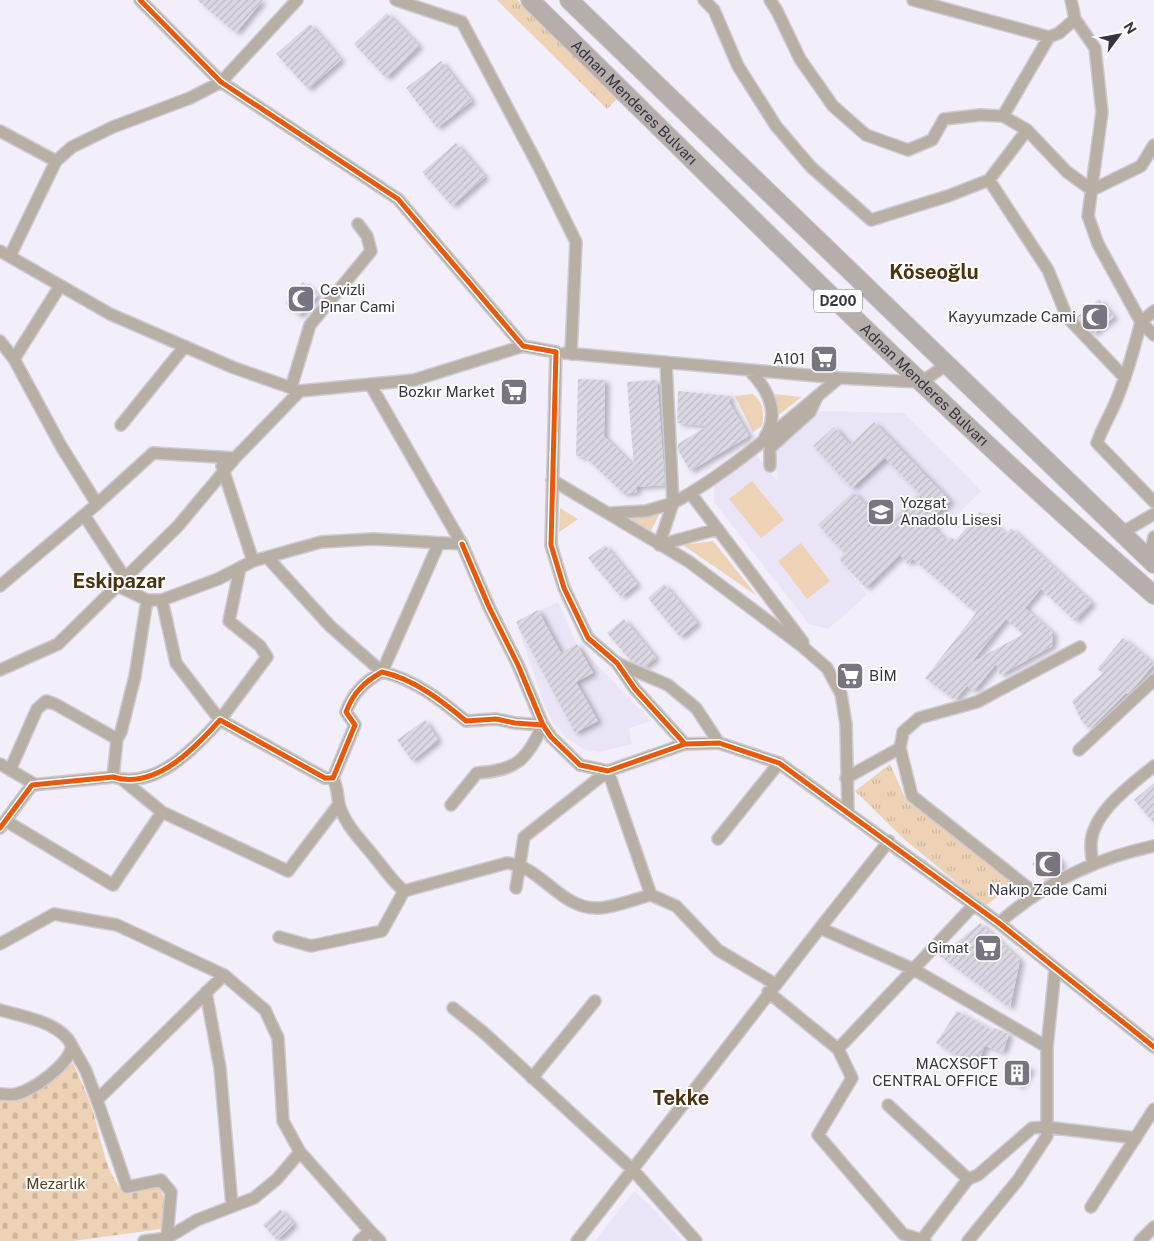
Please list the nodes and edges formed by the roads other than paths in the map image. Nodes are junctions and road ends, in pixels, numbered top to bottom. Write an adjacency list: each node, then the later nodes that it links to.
1 (140, 0): 13 (street)
2 (297, 0): 13 (street)
3 (396, 0): 31 (street)
4 (530, 0): 38 (highway, Adnan Menderes Bulvarı / D200)
5 (569, 0): 34 (highway, Adnan Menderes Bulvarı / D200)
6 (704, 0): 19 (street)
7 (770, 0): 14 (street)
8 (913, 0): 10 (street)
9 (1071, 0): 11 (street)
10 (945, 4): 12 (street)
11 (1075, 19): 12 (street); 20 (street)
12 (1049, 37): 14 (street)
13 (221, 82): 18 (street); 29 (street)
14 (1002, 116): 15 (street)
15 (1027, 130): 19 (street); 20 (street)
16 (0, 131): 18 (street)
17 (1154, 145): 20 (street)
18 (56, 161): 22 (street)
19 (989, 180): 37 (street)
20 (1092, 190): 25 (street)
21 (358, 224): 40 (street)
22 (5, 253): 23 (street)
23 (60, 286): 28 (street); 32 (street)
24 (1154, 310): 25 (street)
25 (1142, 322): 26 (street); 37 (street)
26 (1154, 335)
27 (0, 341): 32 (street)
28 (185, 346): 40 (street); 42 (street)
29 (523, 346): 30 (street); 39 (street)
30 (556, 352): 31 (street); 48 (street)
31 (571, 354): 33 (street)
32 (14, 358): 51 (street)
33 (666, 362): 35 (street); 52 (street)
34 (948, 364): 38 (street); 58 (highway, Adnan Menderes Bulvarı / D200)
35 (749, 370): 36 (street); 43 (street)
36 (839, 378): 38 (street); 41 (street)
37 (1125, 378): 50 (street)
38 (921, 382): 56 (highway, Adnan Menderes Bulvarı / D200)
39 (370, 384): 40 (street); 61 (street)
40 (295, 389): 45 (street)
41 (817, 396): 43 (street); 46 (street)
42 (121, 425)
43 (763, 440): 49 (street)
44 (220, 457): 45 (street); 47 (street); 51 (street)
45 (235, 458): 47 (street)
46 (770, 466)
47 (223, 471): 65 (street); 67 (street)
48 (552, 480): 53 (street); 75 (street)
49 (691, 494): 52 (street); 57 (street)
50 (1154, 502)
51 (97, 504): 55 (street)
52 (674, 504): 53 (street); 62 (street)
53 (610, 513): 62 (street)
54 (1154, 514): 58 (street)
55 (84, 515): 67 (street); 68 (street)
56 (1066, 518): 69 (highway, Adnan Menderes Bulvarı / D200); 72 (street)
57 (718, 529): 62 (street); 74 (street)
58 (1123, 532): 64 (highway, Adnan Menderes Bulvarı / D200)
59 (1154, 537): 64 (street)
60 (439, 543): 61 (street); 63 (street); 77 (street)
61 (462, 544): 80 (street)
62 (659, 545): 74 (street)
63 (267, 557): 65 (street); 77 (street)
64 (1152, 560)
65 (253, 561): 66 (street)
66 (240, 568): 71 (street); 79 (street)
67 (121, 582): 70 (street); 76 (street)
68 (0, 586)
69 (1154, 595)
70 (147, 600): 71 (street); 81 (street)
71 (162, 600): 79 (street)
72 (1154, 600)
73 (1080, 647): 84 (street)
74 (813, 655): 92 (street)
75 (617, 663): 82 (street); 83 (street)
76 (0, 670)
77 (382, 672): 80 (street); 91 (street)
78 (1154, 680): 85 (street)
79 (220, 720): 90 (street); 91 (street)
80 (543, 725): 89 (street); 95 (street)
81 (117, 739): 88 (street); 90 (street)
82 (719, 743): 83 (street); 86 (street)
83 (685, 744): 89 (street)
84 (900, 748): 92 (street); 106 (street)
85 (1079, 750)
86 (779, 763): 96 (street); 99 (street)
87 (1154, 766): 103 (street)
88 (5, 767): 93 (street)
89 (608, 771): 102 (street); 107 (street)
90 (118, 778): 93 (street); 97 (street)
91 (332, 778): 94 (street)
92 (846, 778): 96 (street)
93 (36, 785): 98 (street)
94 (339, 804): 97 (street); 105 (street)
95 (451, 805)
96 (848, 811): 100 (street)
97 (162, 812): 98 (street)
98 (3, 824)
99 (718, 839)
100 (889, 841): 108 (street); 110 (street)
101 (1154, 846): 103 (street)
102 (520, 864): 104 (street); 105 (street); 107 (street)
103 (1093, 865): 106 (street)
104 (516, 888)
105 (404, 891): 111 (street)
106 (1036, 894): 109 (street)
107 (652, 895): 116 (street)
108 (973, 906): 109 (street); 113 (street)
109 (999, 923): 114 (street)
110 (820, 928): 113 (street); 116 (street)
111 (278, 937)
112 (0, 944): 115 (street)
113 (913, 969): 122 (street); 124 (street)
114 (1055, 970): 122 (street); 123 (street)
115 (224, 975): 117 (street); 132 (street)
116 (771, 988): 124 (street); 133 (street)
117 (206, 992): 127 (street); 135 (street)
118 (595, 1001): 125 (street)
119 (453, 1008): 125 (street)
120 (0, 1010): 121 (street)
121 (72, 1046): 126 (street); 127 (street)
122 (1047, 1047): 130 (street)
123 (1154, 1047)
124 (838, 1049): 145 (street)
125 (532, 1078): 133 (street)
126 (0, 1094)
127 (97, 1100): 139 (street)
128 (888, 1105): 134 (street)
129 (1154, 1109): 131 (street)
130 (1046, 1127): 131 (street); 134 (street); 146 (street)
131 (1136, 1138): 136 (street)
132 (300, 1152): 135 (street); 138 (street)
133 (634, 1170): 143 (street); 144 (street)
134 (968, 1179): 145 (street)
135 (232, 1206): 139 (street)
136 (1091, 1207)
137 (1154, 1227): 147 (street)
138 (370, 1231): 141 (street); 142 (street)
139 (168, 1240): 140 (street)
140 (144, 1241)
141 (359, 1241)
142 (380, 1241)
143 (577, 1241)
144 (696, 1241)
145 (923, 1241)
146 (968, 1241)
147 (1140, 1241)

